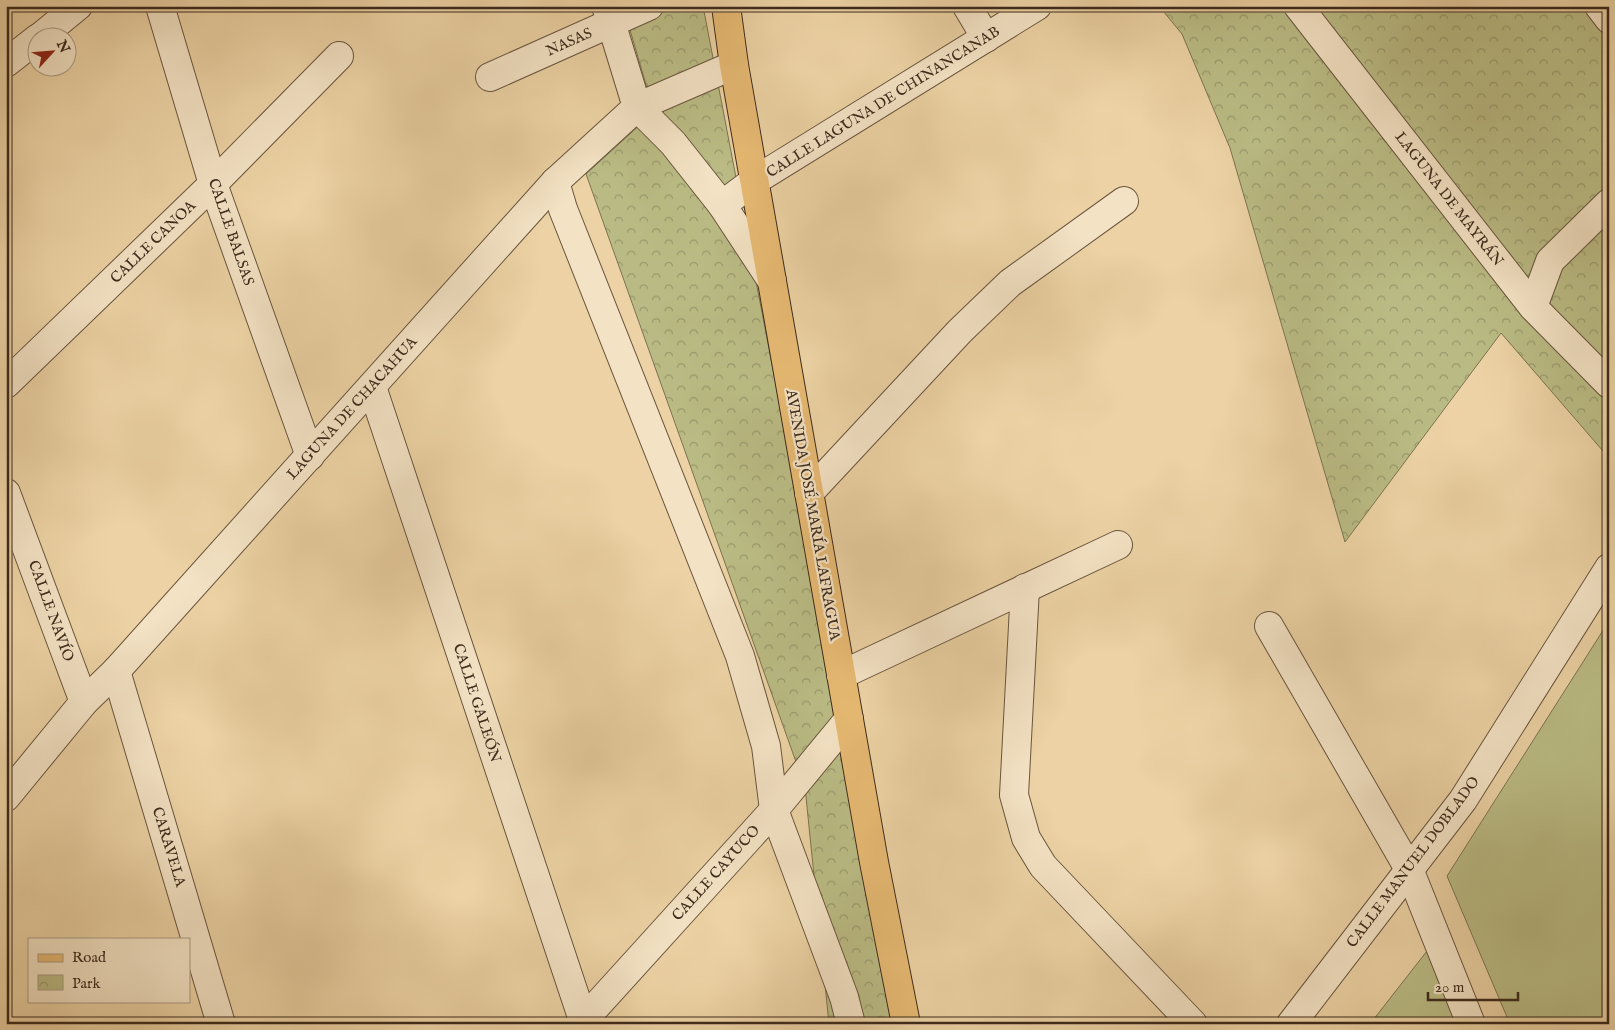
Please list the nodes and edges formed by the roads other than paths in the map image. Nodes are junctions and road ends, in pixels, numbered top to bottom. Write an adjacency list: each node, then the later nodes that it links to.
1 (78, 6): 11 (street)
2 (160, 6): 21 (street, CALLE BALSAS)
3 (649, 6): 9 (street, NASAS)
4 (726, 6): 16 (main road, AVENIDA JOSÉ MARÍA LAFRAGUA)
5 (968, 6): 12 (street)
6 (1037, 6): 12 (street, CALLE LAGUNA DE CHINANCANAB)
7 (1298, 6): 26 (street, LAGUNA DE MAYRÁN)
8 (1599, 6): 10 (street)
9 (609, 15): 17 (street, NASAS); 18 (street)
10 (1609, 18)
11 (50, 28)
12 (986, 38): 19 (street, CALLE LAGUNA DE CHINANCANAB)
13 (28, 46): 15 (street)
14 (339, 56): 21 (street, CALLE CANOA)
15 (6, 63)
16 (734, 65): 18 (street, LAGUNA DE CHACAHUA); 19 (main road, AVENIDA JOSÉ MARÍA LAFRAGUA)
17 (490, 77)
18 (637, 107): 20 (street, LAGUNA DE CHACAHUA); 24 (street)
19 (754, 181): 24 (street, CALLE LAGUNA DE CHINANCANAB); 25 (main road, AVENIDA JOSÉ MARÍA LAFRAGUA)
20 (555, 182): 29 (street, LAGUNA DE CHACAHUA); 42 (street)
21 (213, 184): 27 (street, CALLE CANOA); 30 (street, CALLE BALSAS)
22 (1124, 201): 32 (street)
23 (1609, 202): 26 (street)
24 (722, 205): 25 (street)
25 (772, 281): 32 (main road, AVENIDA JOSÉ MARÍA LAFRAGUA)
26 (1533, 307): 28 (street, LAGUNA DE MAYRÁN)
27 (6, 384)
28 (1609, 384)
29 (372, 387): 30 (street, LAGUNA DE CHACAHUA); 44 (street, CALLE GALEÓN)
30 (310, 456): 37 (street, LAGUNA DE CHACAHUA)
31 (6, 493): 39 (street, CALLE NAVÍO)
32 (809, 493): 38 (main road, AVENIDA JOSÉ MARÍA LAFRAGUA)
33 (1118, 545): 35 (street)
34 (1609, 568): 43 (street, CALLE MANUEL DOBLADO)
35 (1026, 588): 38 (street); 48 (street)
36 (1269, 626): 43 (street)
37 (116, 671): 39 (street, LAGUNA DE CHACAHUA); 45 (street, CARAVELA)
38 (841, 675): 40 (main road, AVENIDA JOSÉ MARÍA LAFRAGUA)
39 (84, 702): 41 (street, LAGUNA DE CHACAHUA)
40 (849, 719): 42 (street, CALLE CAYUCO); 47 (main road, AVENIDA JOSÉ MARÍA LAFRAGUA)
41 (6, 797)
42 (774, 810): 44 (street, CALLE CAYUCO); 46 (street)
43 (1409, 869): 49 (street, CALLE MANUEL DOBLADO); 50 (street)
44 (581, 1022)
45 (221, 1024)
46 (851, 1024)
47 (906, 1024)
48 (1193, 1024)
49 (1291, 1024)
50 (1471, 1024)

